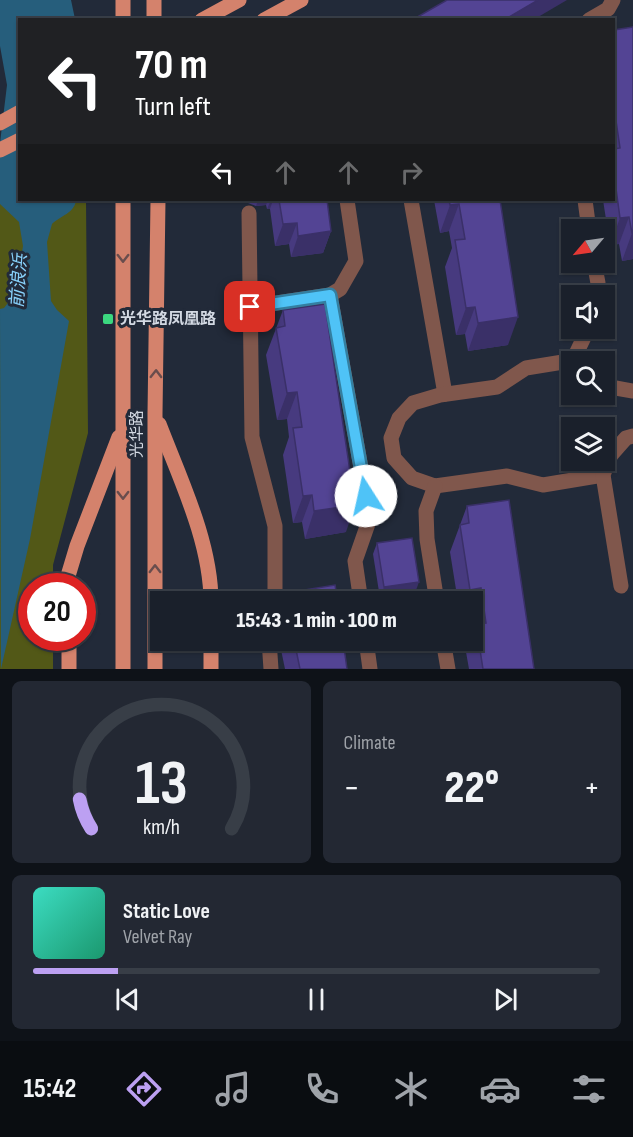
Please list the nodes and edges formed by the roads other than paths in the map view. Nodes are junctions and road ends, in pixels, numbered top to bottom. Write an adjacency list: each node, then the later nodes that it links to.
1 (123, 0): 6 (main road)
2 (154, 0): 7 (main road)
3 (239, 0): 8 (main road)
4 (301, 0): 9 (main road)
5 (613, 0): 10 (lane)
6 (123, 18)
7 (154, 18)
8 (206, 18)
9 (268, 18)
10 (593, 18)
11 (18, 113): 12 (main road)
12 (0, 123)
13 (18, 141): 14 (main road)
14 (0, 150)
15 (123, 201): 29 (main road, 光华路, one-way to 29)
16 (158, 201): 28 (main road, 光华路, one-way to 16)
17 (347, 201): 22 (lane)
18 (411, 201): 27 (lane)
19 (585, 201): 21 (lane)
20 (249, 213): 23 (lane)
21 (588, 219)
22 (330, 295): 23 (lane); 37 (lane)
23 (250, 307): 36 (lane)
24 (561, 362): 27 (lane)
25 (615, 388): 26 (lane)
26 (633, 391)
27 (445, 394): 32 (lane)
28 (155, 414): 35 (main road); 46 (main road, 光华路, one-way to 28)
29 (122, 428): 33 (main road); 45 (main road, 光华路, one-way to 45)
30 (633, 436): 31 (lane)
31 (603, 475): 32 (lane); 34 (lane)
32 (435, 486): 38 (lane)
33 (69, 573)
34 (621, 586)
35 (211, 591)
36 (275, 591)
37 (359, 591)
38 (435, 591)
39 (69, 651): 44 (main road)
40 (211, 651): 47 (main road)
41 (270, 651): 48 (lane)
42 (368, 651): 49 (lane)
43 (445, 651): 50 (lane)
44 (69, 669)
45 (123, 669)
46 (155, 669)
47 (211, 669)
48 (271, 669)
49 (370, 669)
50 (448, 669)

